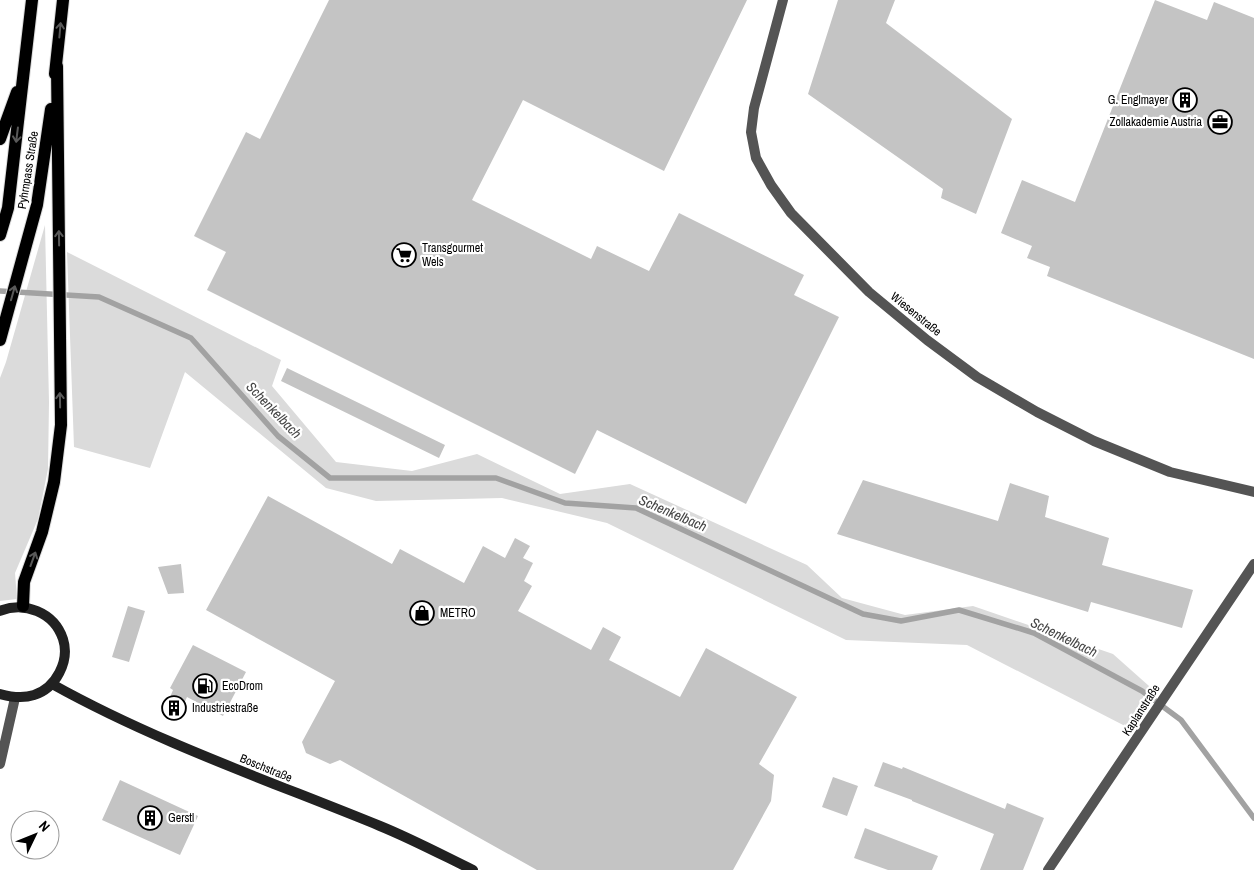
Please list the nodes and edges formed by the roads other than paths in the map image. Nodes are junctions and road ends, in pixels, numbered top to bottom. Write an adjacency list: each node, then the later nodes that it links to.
1 (32, 0): 5 (main road, Pyhrnpass Straße)
2 (63, 0): 4 (main road, Pyhrnpass Straße, one-way to 2)
3 (783, 0): 9 (street, Wiesenstraße)
4 (56, 66): 8 (main road, Pyhrnpass Straße, one-way to 4); 11 (main road, one-way to 4)
5 (25, 71): 6 (main road); 7 (main road, Pyhrnpass Straße, one-way to 7)
6 (0, 139)
7 (0, 234)
8 (0, 340)
9 (1254, 492)
10 (1254, 564): 18 (street, Kaplanstraße)
11 (23, 606): 12 (main road); 13 (main road)
12 (0, 611)
13 (52, 684): 15 (main road); 17 (main road, Boschstraße)
14 (0, 694): 15 (main road)
15 (15, 698): 16 (street)
16 (0, 764)
17 (473, 870)
18 (1048, 870)

